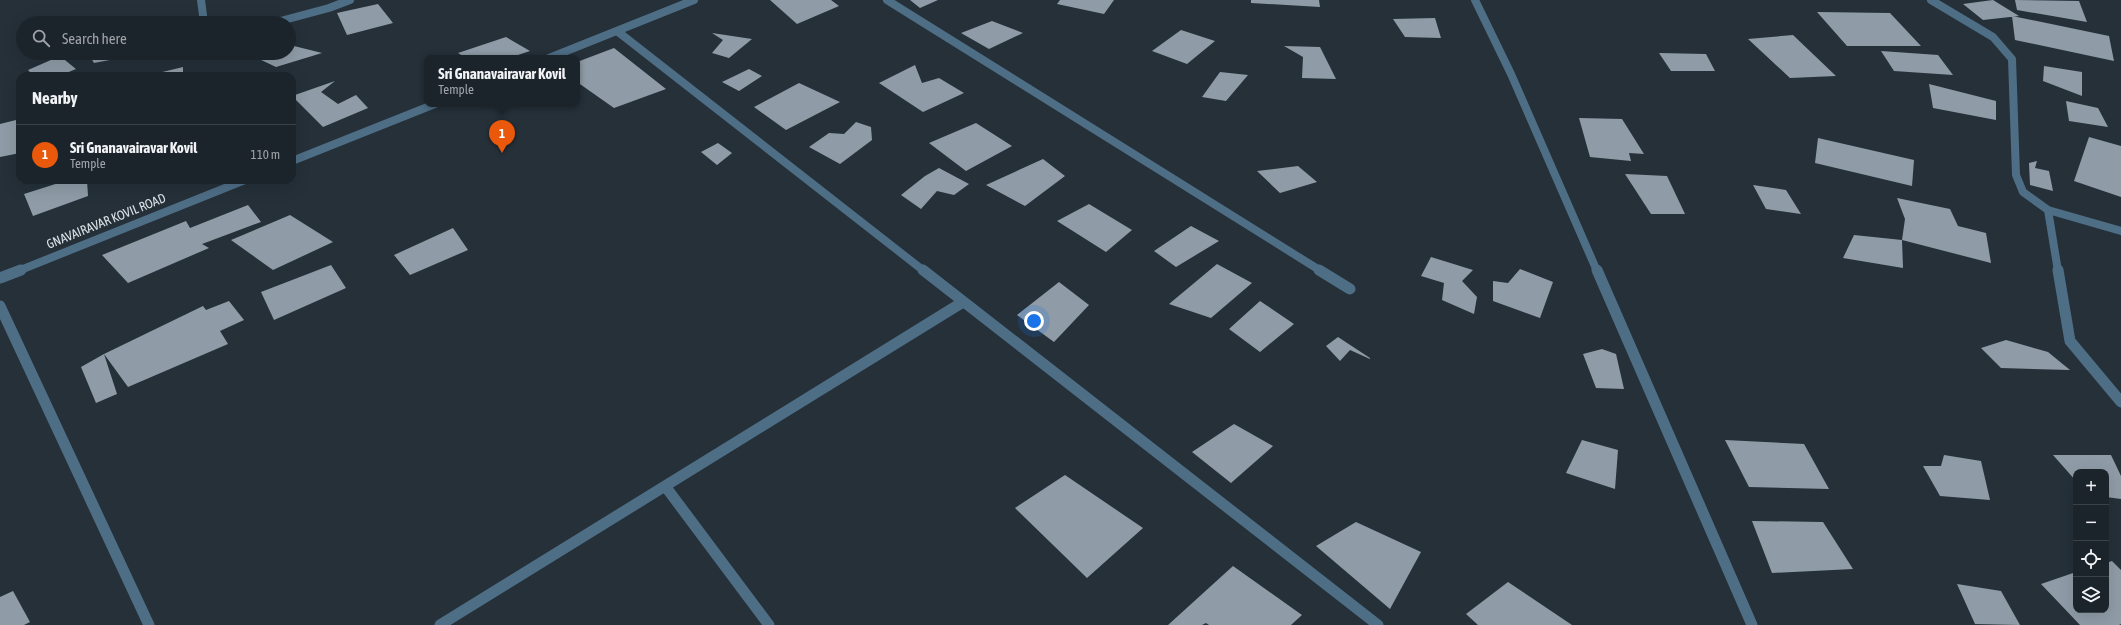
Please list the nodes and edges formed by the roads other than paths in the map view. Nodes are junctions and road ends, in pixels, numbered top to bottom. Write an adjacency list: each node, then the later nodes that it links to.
1 (201, 0): 7 (street)
2 (350, 0): 8 (street)
3 (694, 0): 9 (street)
4 (887, 0): 17 (street)
5 (1475, 0): 26 (street)
6 (1931, 0): 14 (street)
7 (203, 16)
8 (296, 17)
9 (616, 31): 10 (street); 18 (street)
10 (557, 55)
11 (427, 107): 12 (street)
12 (296, 159)
13 (235, 184): 16 (street, GNAVAIRAVAR KOVIL ROAD)
14 (2048, 210): 15 (street); 20 (street)
15 (2121, 231)
16 (0, 278)
17 (1350, 289)
18 (963, 302): 21 (street); 25 (street)
19 (0, 306): 22 (street)
20 (2121, 402)
21 (665, 486): 23 (street); 24 (street)
22 (148, 625)
23 (440, 625)
24 (769, 625)
25 (1378, 625)
26 (1752, 625)

